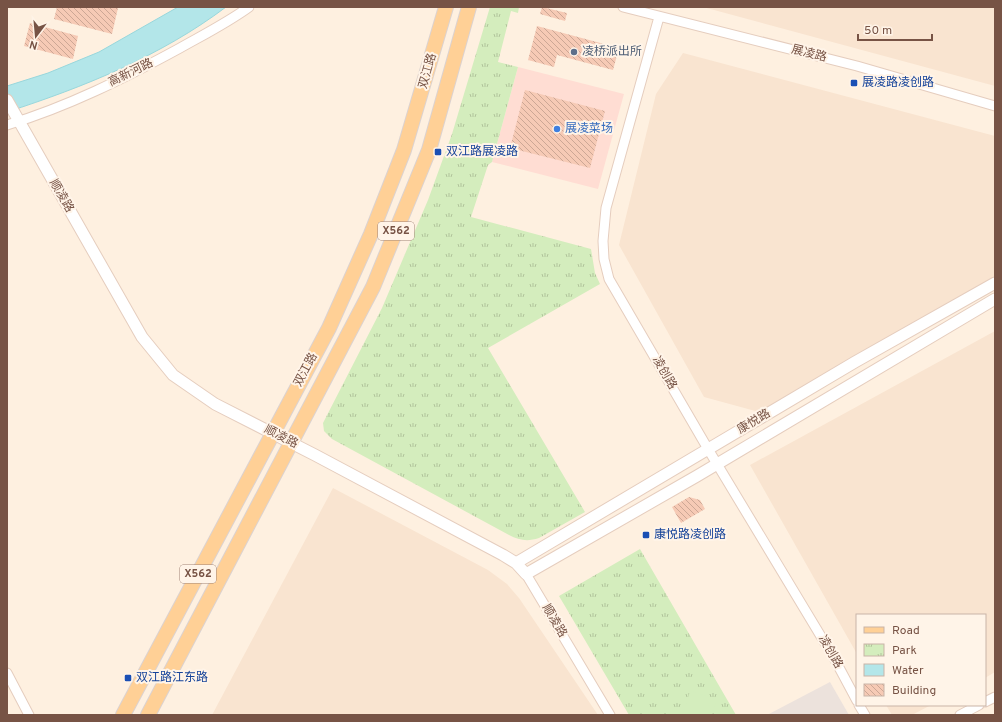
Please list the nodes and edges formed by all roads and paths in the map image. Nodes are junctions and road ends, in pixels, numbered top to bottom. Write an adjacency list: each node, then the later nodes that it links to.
1 (249, 7): 8 (street, 高新河路)
2 (446, 7): 12 (main road, 双江路 / X562)
3 (469, 7): 13 (main road, 双江路 / X562)
4 (622, 7): 5 (street, 展凌路)
5 (659, 17): 7 (street, 展凌路); 14 (street, 凌创路)
6 (7, 100): 8 (street, 顺凌路)
7 (995, 106)
8 (18, 121): 9 (street, 高新河路); 12 (street, 顺凌路)
9 (7, 125)
10 (995, 283): 14 (street, 康悦路)
11 (995, 299): 15 (street, 康悦路)
12 (272, 433): 13 (street, 顺凌路); 25 (main road, 双江路 / X562)
13 (292, 443): 16 (street, 顺凌路); 26 (main road, 双江路 / X562)
14 (708, 449): 15 (street, 凌创路); 16 (street, 康悦路)
15 (717, 464): 17 (street, 康悦路); 20 (street, 凌创路)
16 (516, 563): 17 (street, 顺凌路)
17 (526, 574): 27 (street, 顺凌路)
18 (7, 673): 24 (street)
19 (995, 696): 21 (street)
20 (856, 699)
21 (986, 701)
22 (860, 706): 28 (street)
23 (977, 706): 29 (street)
24 (29, 715)
25 (124, 715)
26 (148, 715)
27 (610, 715)
28 (865, 715)
29 (960, 715)

